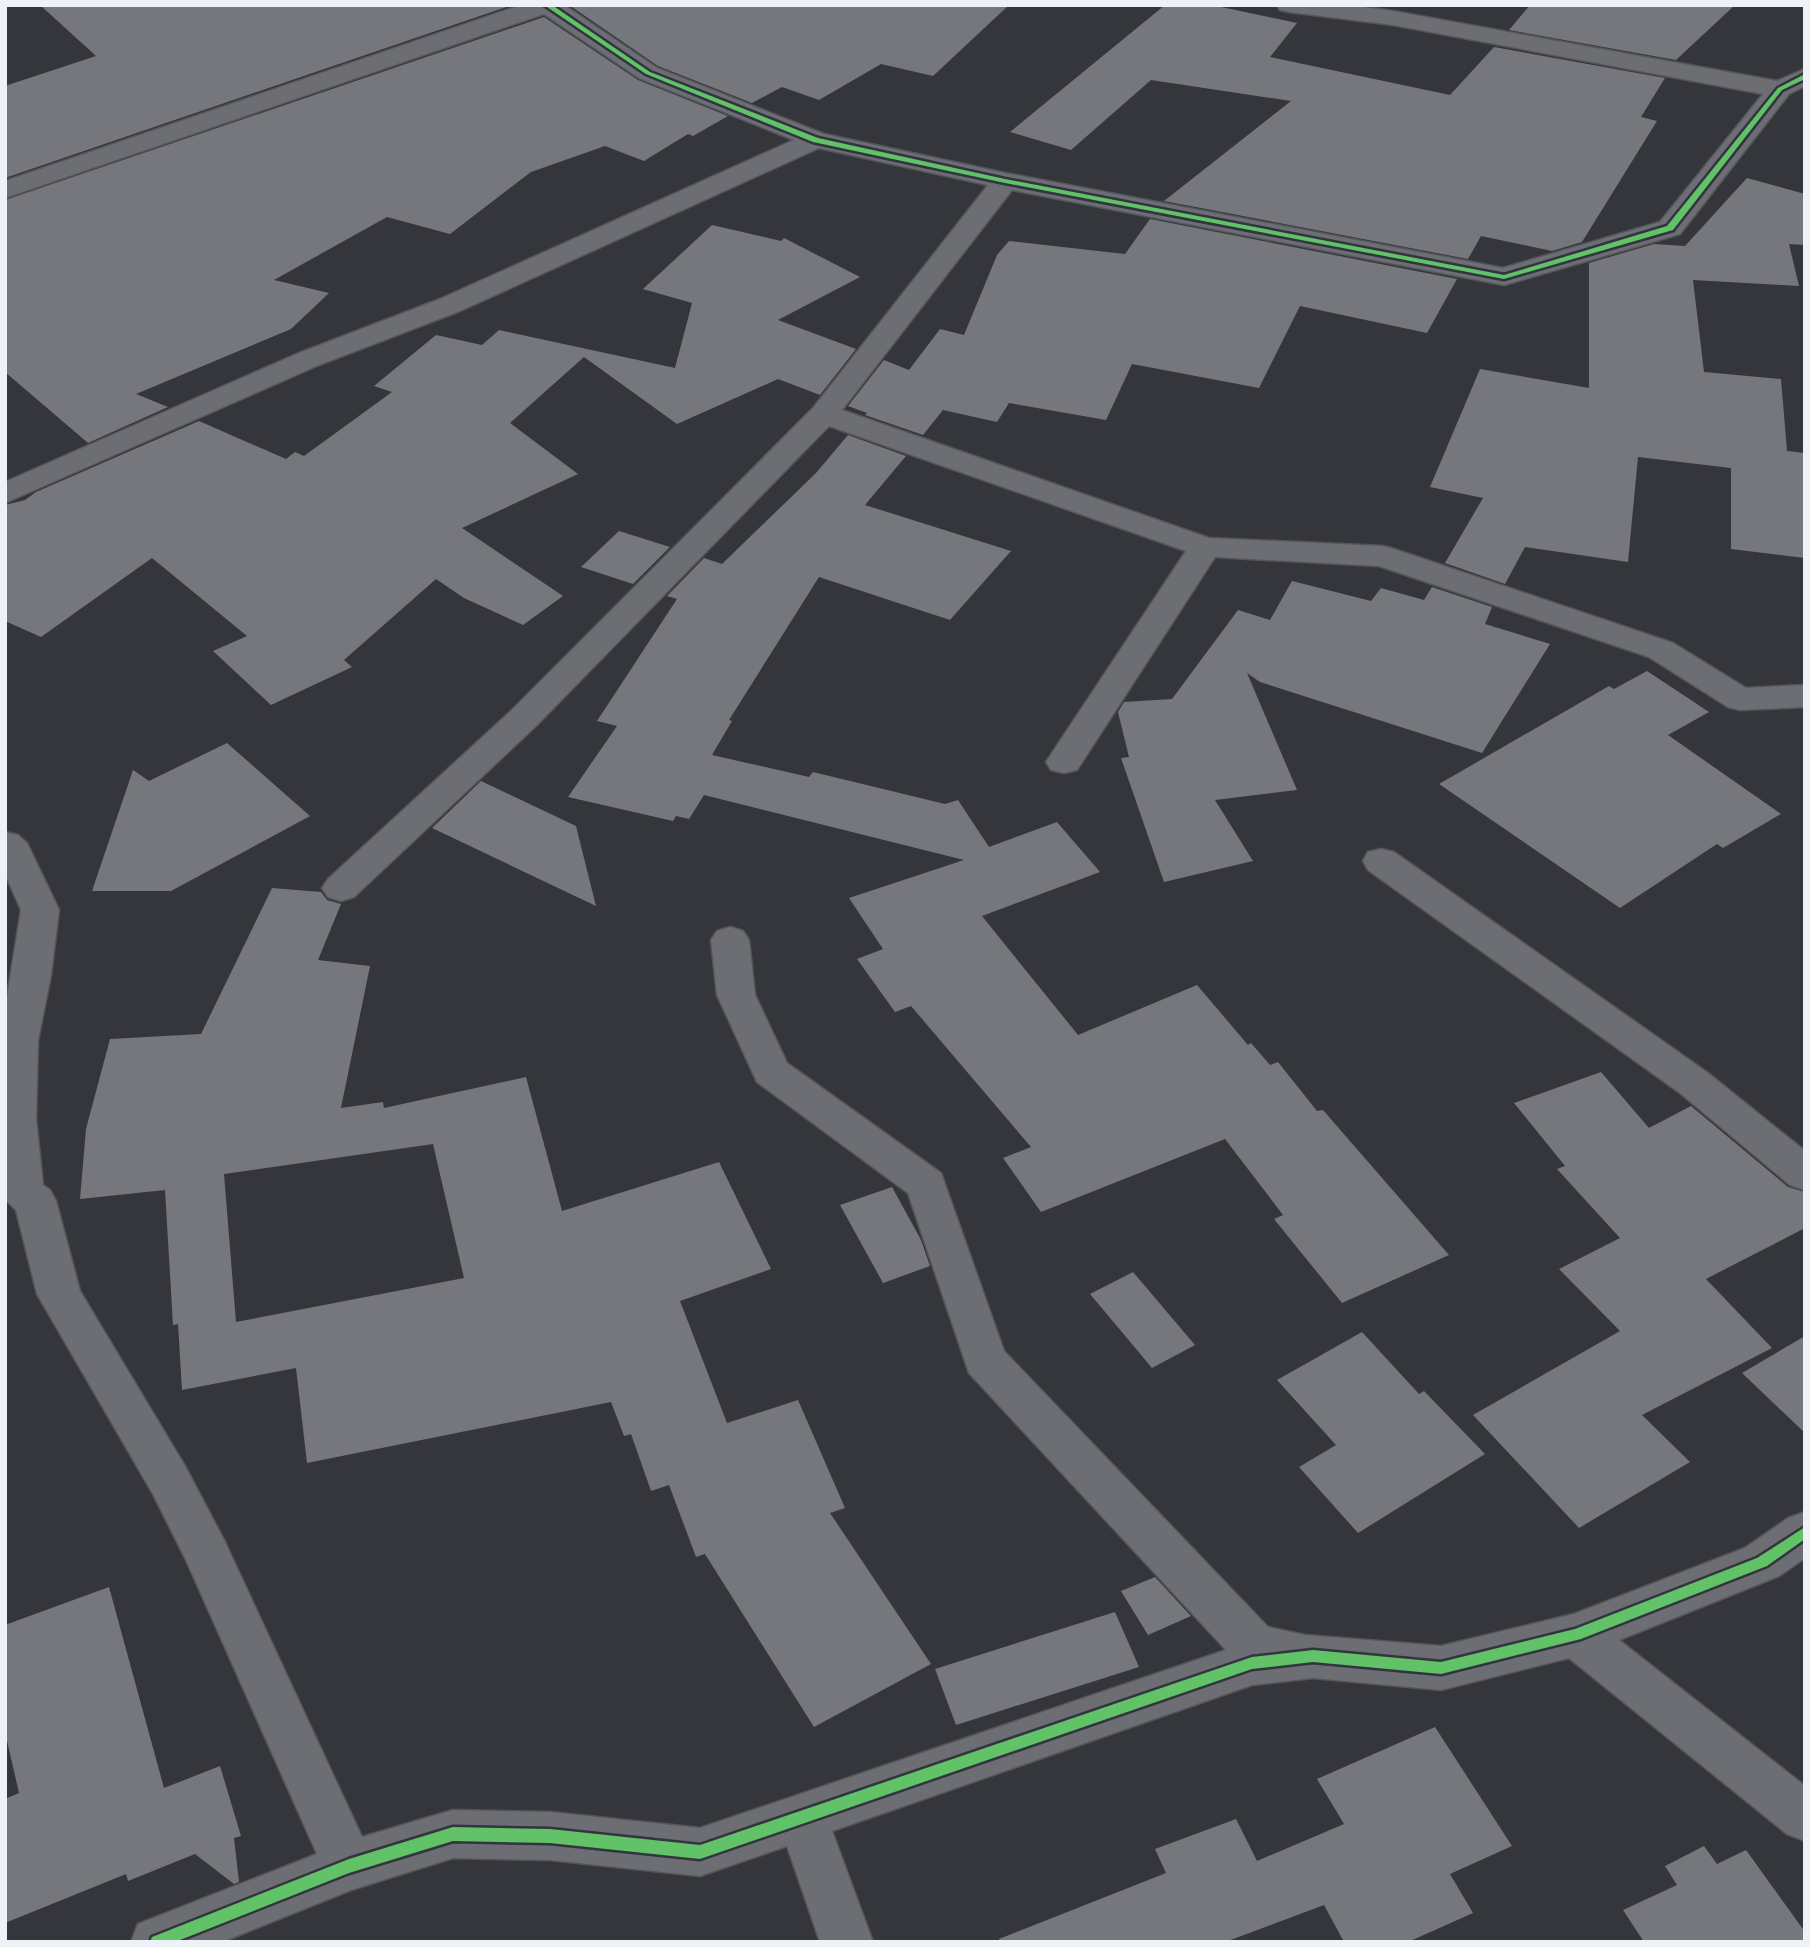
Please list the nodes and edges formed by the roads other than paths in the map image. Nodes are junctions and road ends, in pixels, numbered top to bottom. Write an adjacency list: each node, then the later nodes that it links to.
1 (546, 5): 5 (street); 7 (street)
2 (1289, 5): 4 (street)
3 (1805, 76): 4 (street)
4 (1780, 89): 6 (street)
5 (817, 140): 6 (street); 9 (street)
6 (1005, 181): 8 (street)
7 (5, 190)
8 (824, 414): 10 (street); 15 (street)
9 (5, 494)
10 (1205, 547): 11 (street); 12 (street)
11 (1805, 696)
12 (1064, 762)
13 (5, 844): 18 (street)
14 (1381, 861): 17 (street)
15 (341, 888)
16 (730, 940): 21 (street)
17 (1805, 1174)
18 (20, 1199): 24 (street)
19 (1805, 1532): 20 (street)
20 (1576, 1635): 21 (street); 22 (street)
21 (1313, 1656): 23 (street)
22 (1805, 1817)
23 (802, 1818): 24 (street); 26 (street)
24 (349, 1866): 25 (street)
25 (157, 1942)
26 (847, 1942)

